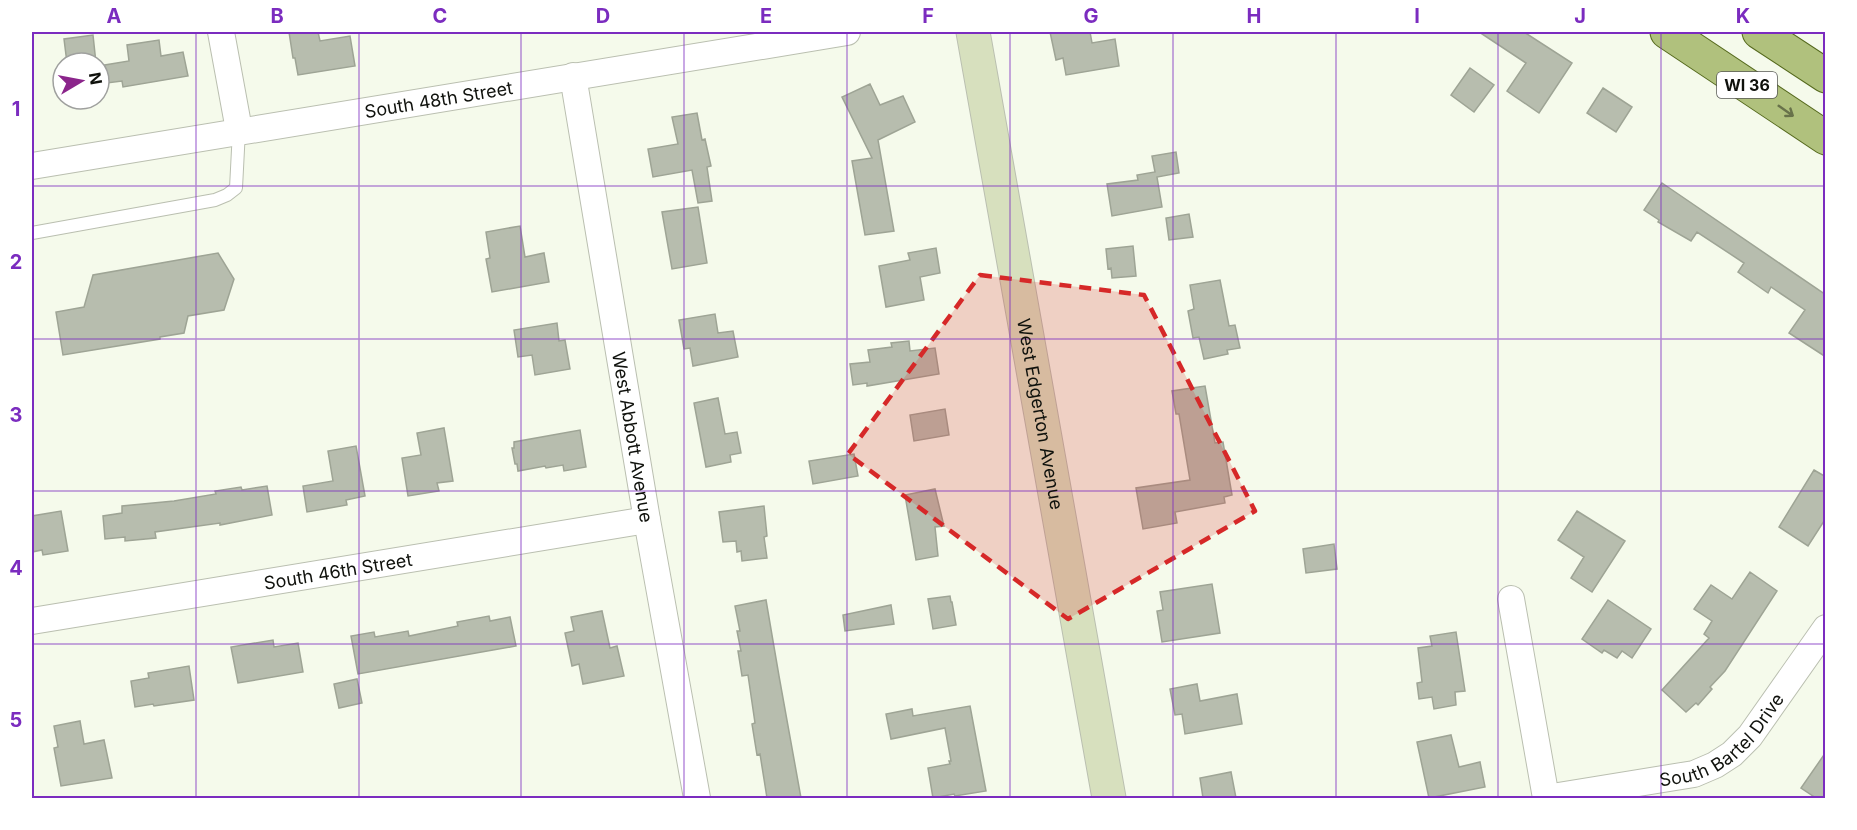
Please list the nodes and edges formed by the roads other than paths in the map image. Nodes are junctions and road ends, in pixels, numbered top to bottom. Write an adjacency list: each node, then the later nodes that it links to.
1 (221, 32): 8 (street)
2 (847, 32): 6 (street, South 48th Street)
3 (973, 32): 17 (street, West Edgerton Avenue)
4 (1667, 32): 9 (main road, WI 36, one-way to 9)
5 (1759, 32): 7 (main road, WI 36)
6 (573, 76): 8 (street, South 48th Street); 12 (street, West Abbott Avenue)
7 (1826, 76)
8 (238, 130): 10 (street, South 48th Street); 11 (lane)
9 (1826, 138)
10 (32, 166)
11 (32, 233)
12 (646, 520): 14 (street, South 46th Street); 16 (street, West Abbott Avenue)
13 (1511, 599): 18 (street)
14 (32, 621)
15 (1826, 628): 18 (street, South Bartel Drive)
16 (697, 798)
17 (1109, 798)
18 (1546, 798)

